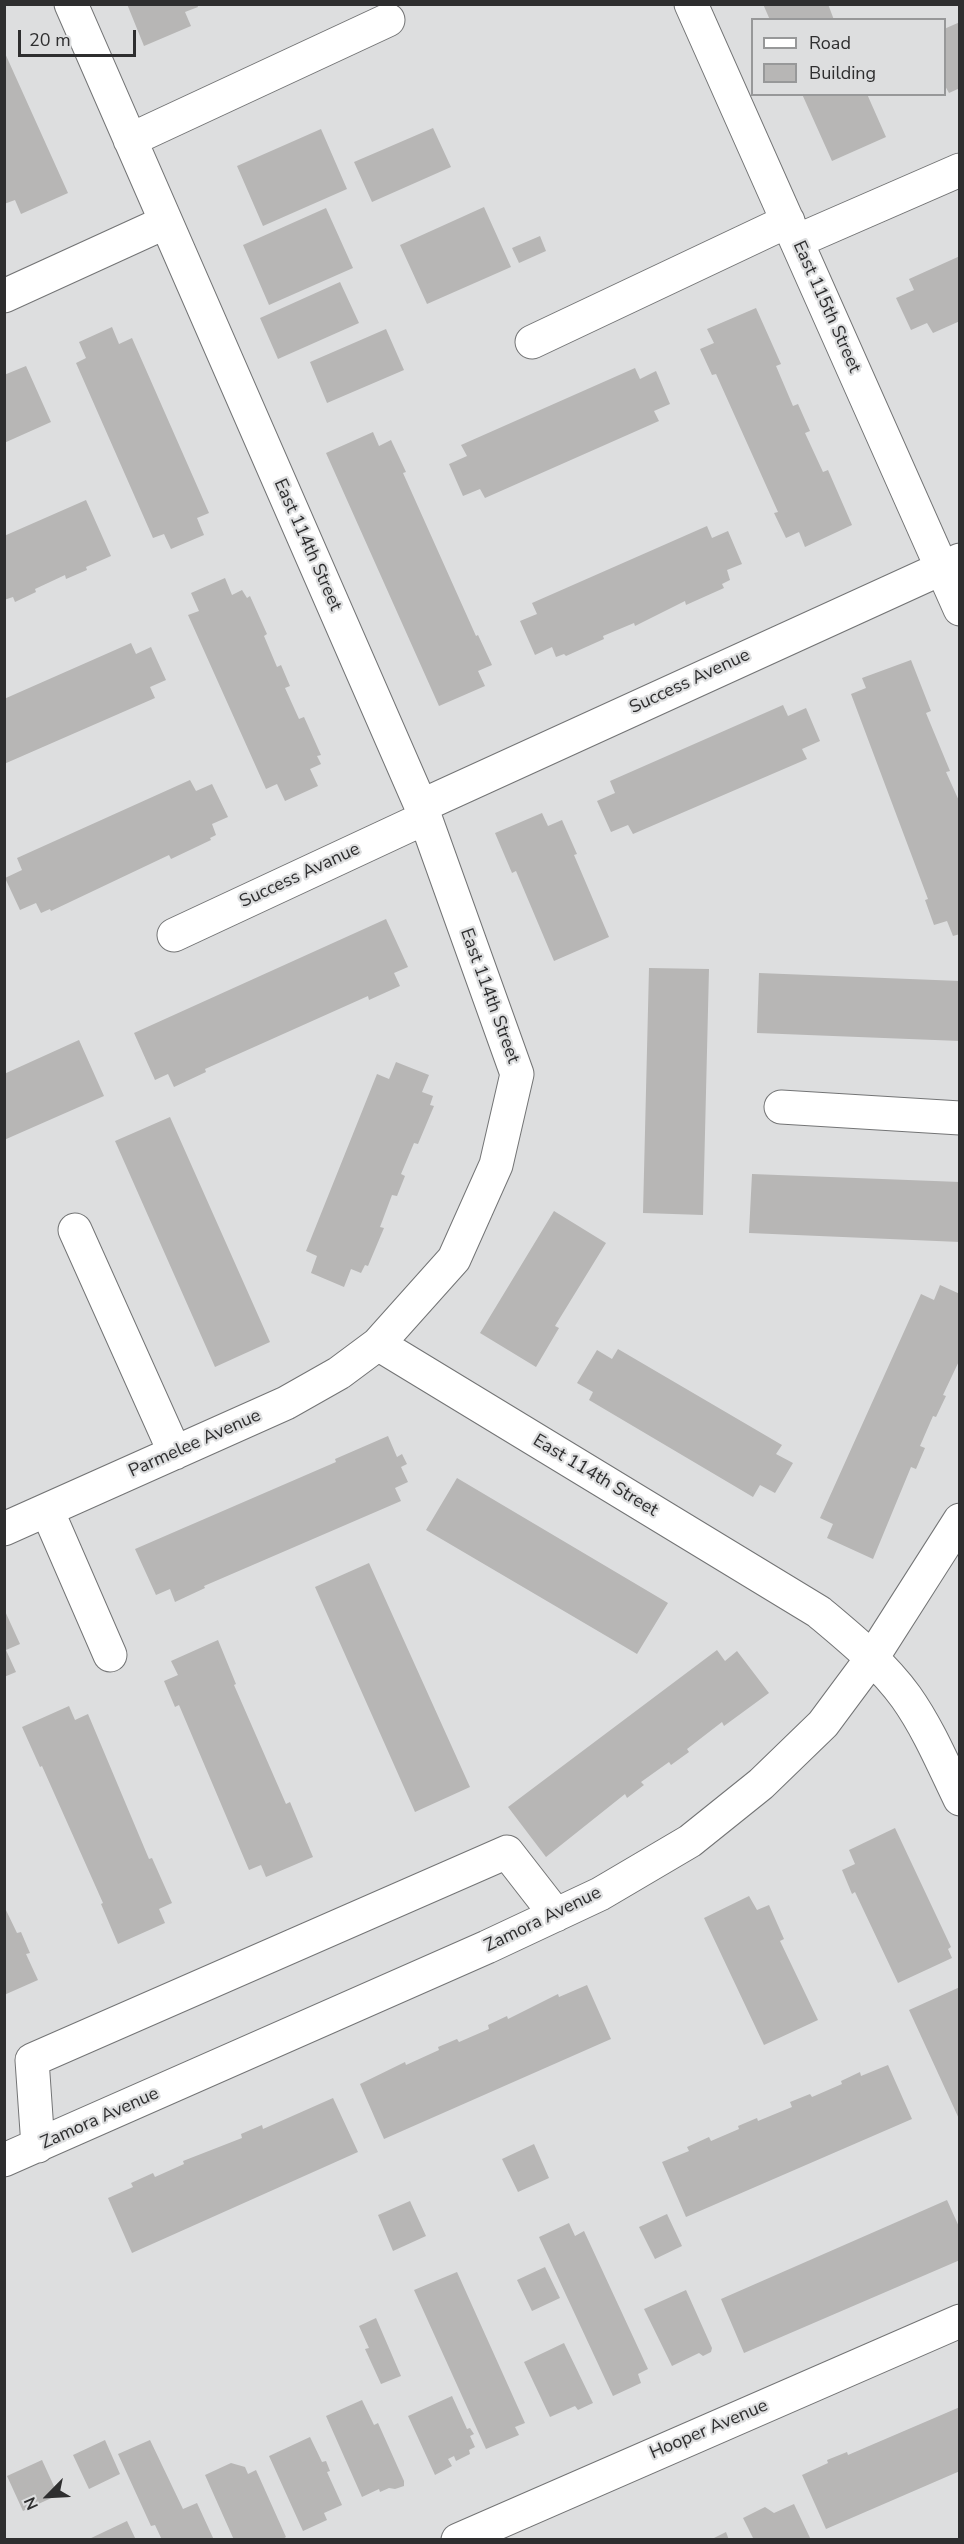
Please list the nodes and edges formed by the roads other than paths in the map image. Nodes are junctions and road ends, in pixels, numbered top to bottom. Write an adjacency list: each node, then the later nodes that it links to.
1 (71, 4): 4 (street, East 114th Street)
2 (691, 4): 7 (street, East 115th Street)
3 (388, 20): 4 (street)
4 (130, 140): 6 (street, East 114th Street)
5 (960, 170): 7 (street)
6 (166, 222): 8 (street); 12 (street, East 114th Street)
7 (792, 231): 9 (street); 10 (street, East 115th Street)
8 (4, 296)
9 (532, 342)
10 (950, 564): 11 (street, East 115th Street); 12 (street, Success Avenue)
11 (960, 609)
12 (423, 812): 13 (street, Success Avanue); 17 (street, East 114th Street)
13 (174, 935)
14 (781, 1107): 15 (street)
15 (960, 1118)
16 (75, 1230): 18 (street)
17 (378, 1344): 18 (street, Parmelee Avenue); 23 (street, East 114th Street)
18 (175, 1453): 19 (street, Parmelee Avenue)
19 (47, 1510): 21 (street, Parmelee Avenue); 22 (street)
20 (960, 1520): 23 (street, Zamora Avenue)
21 (4, 1529)
22 (110, 1655)
23 (872, 1658): 24 (street, East 114th Street); 25 (street, Zamora Avenue)
24 (960, 1799)
25 (556, 1915): 26 (street, Zamora Avenue); 26 (street)
26 (38, 2146): 27 (street, Zamora Avenue)
27 (4, 2160)
28 (960, 2321): 29 (street, Hooper Avenue)
29 (458, 2540)

